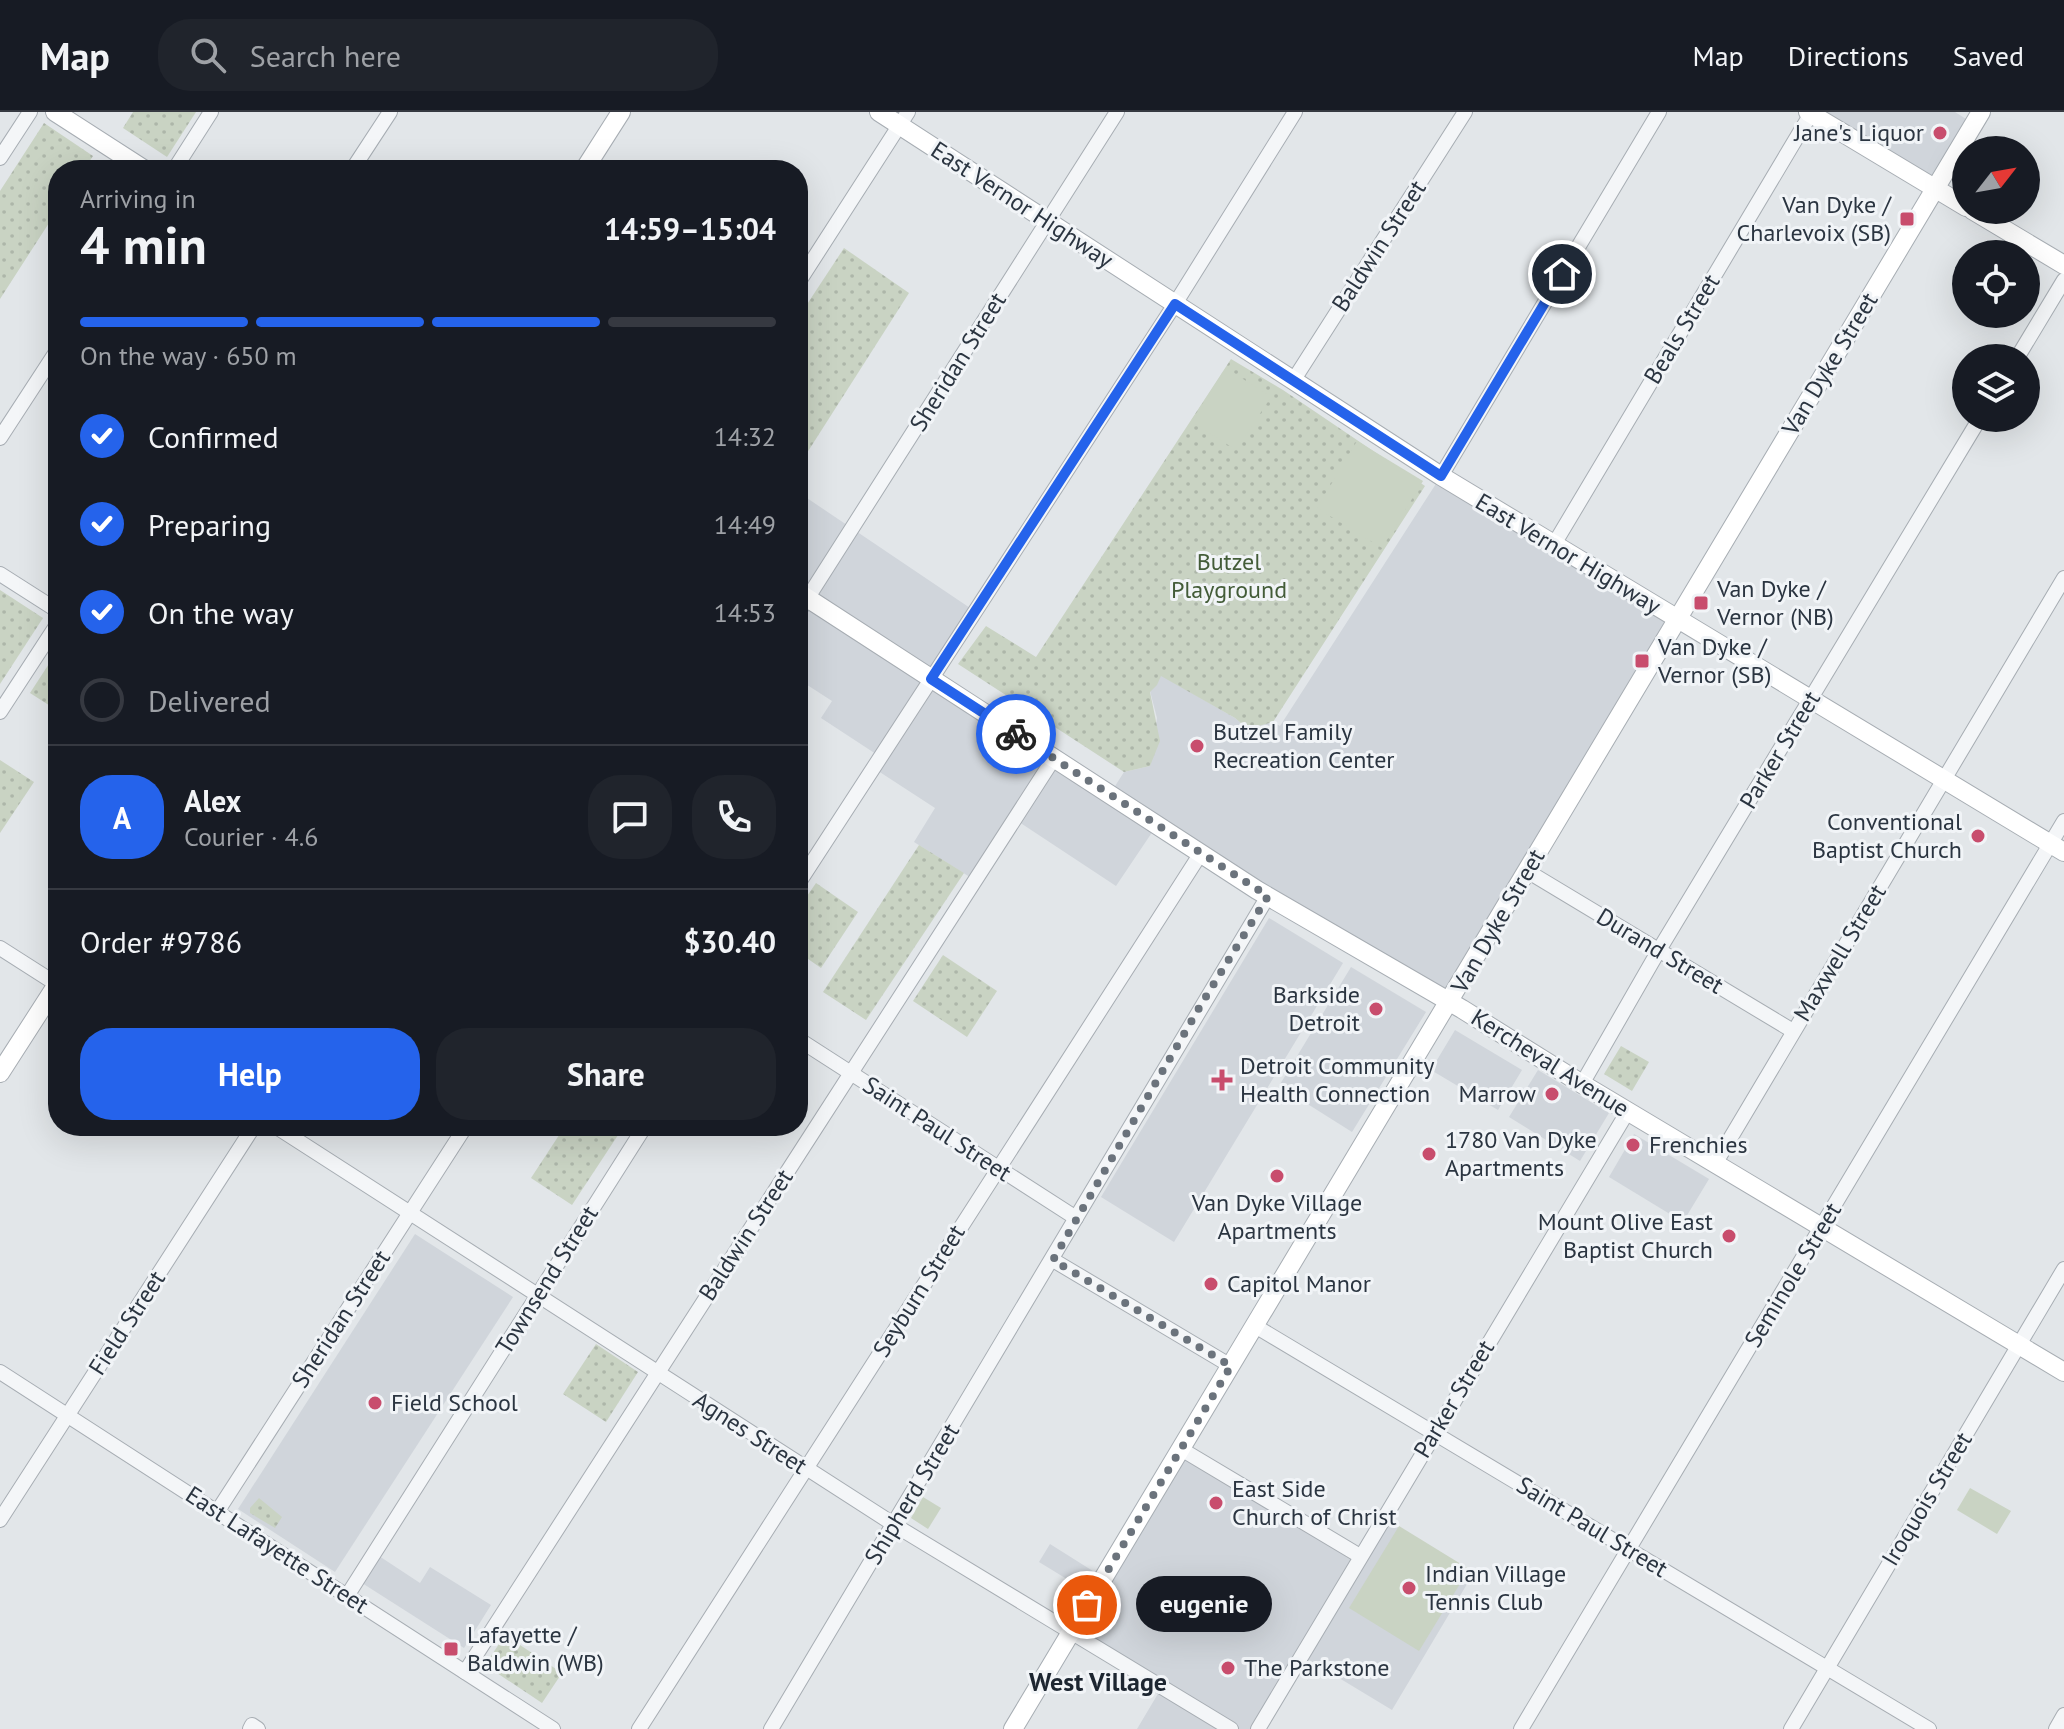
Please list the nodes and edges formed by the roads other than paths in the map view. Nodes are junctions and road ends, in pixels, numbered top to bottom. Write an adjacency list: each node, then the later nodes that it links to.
1 (30, 112): 14 (street)
2 (55, 112): 15 (street)
3 (211, 112): 16 (street)
4 (390, 112): 17 (street)
5 (621, 112): 18 (street)
6 (879, 112): 13 (street, East Vernor Highway)
7 (1117, 112): 21 (street, Sheridan Street)
8 (1295, 112): 26 (street)
9 (1465, 112): 29 (street, Baldwin Street)
10 (1659, 112): 32 (street)
11 (1981, 112): 19 (street, Van Dyke Street)
12 (1810, 113): 19 (street); 33 (street, Beals Street)
13 (904, 119): 21 (street, East Vernor Highway); 24 (street)
14 (0, 158)
15 (129, 160)
16 (180, 160)
17 (359, 160)
18 (590, 160)
19 (1935, 188): 20 (street); 39 (street, Van Dyke Street)
20 (1952, 198)
21 (1047, 221): 26 (street, East Vernor Highway); 36 (street, Sheridan Street)
22 (1995, 224): 23 (street)
23 (2064, 265)
24 (808, 268)
25 (2064, 280): 27 (street)
26 (1175, 304): 29 (street, East Vernor Highway); 41 (street)
27 (2025, 344)
28 (48, 364): 31 (street)
29 (1293, 381): 32 (street, East Vernor Highway)
30 (1972, 432): 42 (street, Parker Street)
31 (0, 438)
32 (1441, 476): 33 (street, East Vernor Highway)
33 (1553, 546): 39 (street, East Vernor Highway)
34 (0, 574): 37 (street)
35 (2064, 578): 45 (street, Maxwell Street)
36 (808, 590)
37 (48, 605)
38 (808, 605): 41 (street, Kercheval Avenue)
39 (1677, 620): 42 (street, East Vernor Highway); 50 (street, Van Dyke Street)
40 (48, 638): 43 (street)
41 (931, 679): 44 (street, Kercheval Avenue); 49 (street)
42 (1811, 700): 45 (street, East Vernor Highway); 53 (street, Parker Street)
43 (0, 712)
44 (1054, 758): 48 (street, Kercheval Avenue); 59 (street, Baldwin Street)
45 (1943, 780): 47 (street, East Vernor Highway); 57 (street, Maxwell Street)
46 (2064, 821): 47 (street, Seminole Street)
47 (2057, 848): 71 (street, Seminole Street)
48 (1201, 853): 51 (street, Kercheval Avenue); 68 (street, Seyburn Street)
49 (808, 869)
50 (1527, 871): 53 (street, Durand Street); 56 (street, Van Dyke Street)
51 (1268, 896): 56 (street, Kercheval Avenue); 70 (street)
52 (0, 948): 54 (street)
53 (1659, 950): 57 (street, Durand Street); 61 (street, Parker Street)
54 (48, 978)
55 (48, 999): 60 (street)
56 (1450, 1002): 61 (street, Kercheval Avenue); 75 (street, Van Dyke Street)
57 (1793, 1031): 67 (street, Maxwell Street)
58 (808, 1045): 59 (street, Saint Paul Street)
59 (850, 1072): 68 (street, Saint Paul Street); 80 (street, Baldwin Street)
60 (0, 1073)
61 (1582, 1084): 62 (street, Kercheval Avenue)
62 (1628, 1111): 67 (street, Kercheval Avenue); 82 (street, Parker Street)
63 (248, 1136): 81 (street, Field Street)
64 (291, 1136): 69 (street, Agnes Street)
65 (460, 1136): 69 (street, Sheridan Street)
66 (639, 1136): 74 (street, Townsend Street)
67 (1715, 1164): 71 (street, Kercheval Avenue)
68 (997, 1167): 70 (street, Saint Paul Street); 84 (street, Seyburn Street)
69 (410, 1213): 74 (street, Agnes Street); 85 (street, Sheridan Street)
70 (1076, 1218): 72 (street, Shipherd Street)
71 (1821, 1228): 76 (street, Kercheval Avenue); 88 (street, Seminole Street)
72 (1053, 1260): 77 (street); 87 (street, Shipherd Street)
73 (2064, 1269): 76 (street, Iroquois Street)
74 (537, 1296): 80 (street, Agnes Street); 90 (street, Townsend Street)
75 (1255, 1326): 77 (street, Van Dyke Street); 82 (street, Saint Paul Street)
76 (2018, 1345): 79 (street, Kercheval Avenue); 92 (street, Iroquois Street)
77 (1231, 1366): 83 (street, Van Dyke Street)
78 (0, 1372): 81 (street, East Lafayette Street)
79 (2064, 1372)
80 (657, 1374): 84 (street, Agnes Street); 93 (street, Baldwin Street)
81 (68, 1415): 85 (street, East Lafayette Street); 86 (street, Field Street)
82 (1434, 1433): 88 (street, Saint Paul Street); 89 (street, Parker Street)
83 (1181, 1449): 89 (street); 91 (street, Van Dyke Street)
84 (807, 1470): 87 (street, Agnes Street); 96 (street, Seyburn Street)
85 (217, 1512): 90 (street, East Lafayette Street)
86 (0, 1520)
87 (893, 1525): 91 (street, Agnes Street); 97 (street, Shipherd Street)
88 (1629, 1550): 92 (street, Saint Paul Street); 101 (street, Seminole Street)
89 (1360, 1556): 100 (street, Parker Street)
90 (347, 1596): 93 (street, East Lafayette Street)
91 (1071, 1632): 98 (street, Van Dyke Street); 99 (street, Agnes Street)
92 (1827, 1669): 102 (street, Iroquois Street); 103 (street, Saint Paul Street)
93 (465, 1672): 95 (street, East Lafayette Street)
94 (2064, 1715): 104 (street)
95 (553, 1729)
96 (639, 1729)
97 (771, 1729)
98 (1013, 1729)
99 (1231, 1729)
100 (1258, 1729)
101 (1521, 1729)
102 (1791, 1729)
103 (1929, 1729)
104 (2056, 1729)

